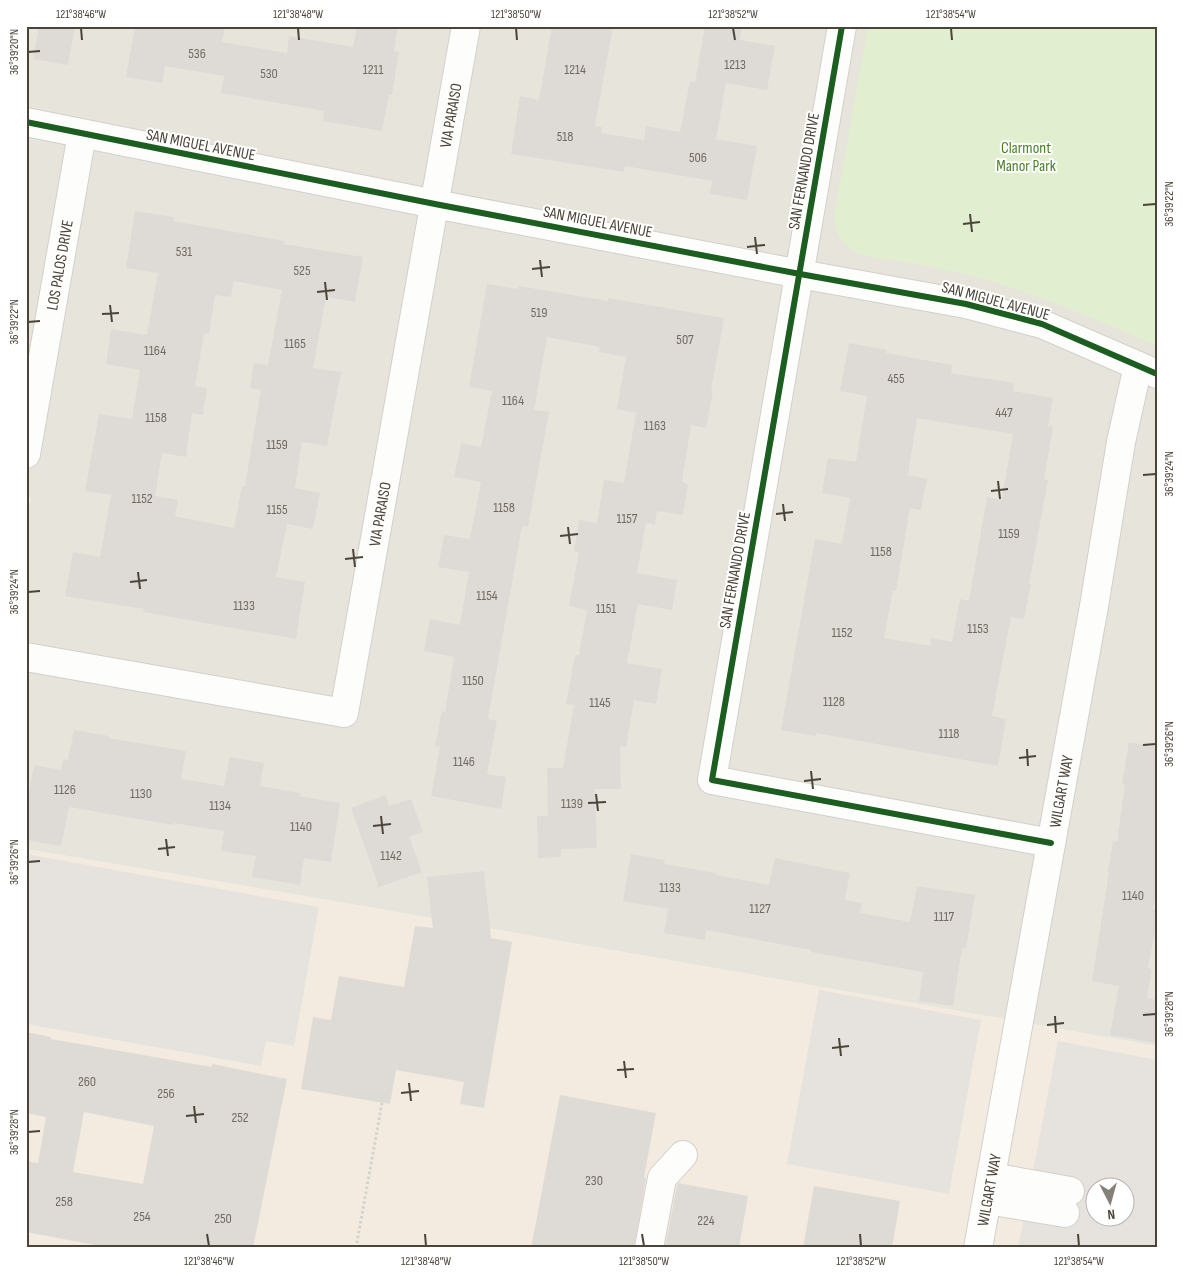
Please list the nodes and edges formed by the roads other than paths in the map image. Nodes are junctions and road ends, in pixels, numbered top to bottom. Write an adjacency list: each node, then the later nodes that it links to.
1 (466, 26): 5 (street, VIA PARAISO)
2 (842, 26): 6 (street, SAN FERNANDO DRIVE)
3 (26, 122): 4 (street, SAN MIGUEL AVENUE)
4 (82, 134): 5 (street, SAN MIGUEL AVENUE); 8 (street, LOS PALOS DRIVE)
5 (435, 204): 6 (street, SAN MIGUEL AVENUE); 9 (street, VIA PARAISO)
6 (800, 274): 7 (street, SAN MIGUEL AVENUE); 10 (street, SAN FERNANDO DRIVE)
7 (1147, 370): 10 (street, WILGART WAY)
8 (26, 454)
9 (26, 657)
10 (1051, 843): 12 (street, WILGART WAY)
11 (684, 1155): 14 (street)
12 (989, 1189): 13 (street); 15 (street, WILGART WAY)
13 (1068, 1202)
14 (649, 1248)
15 (978, 1248)

